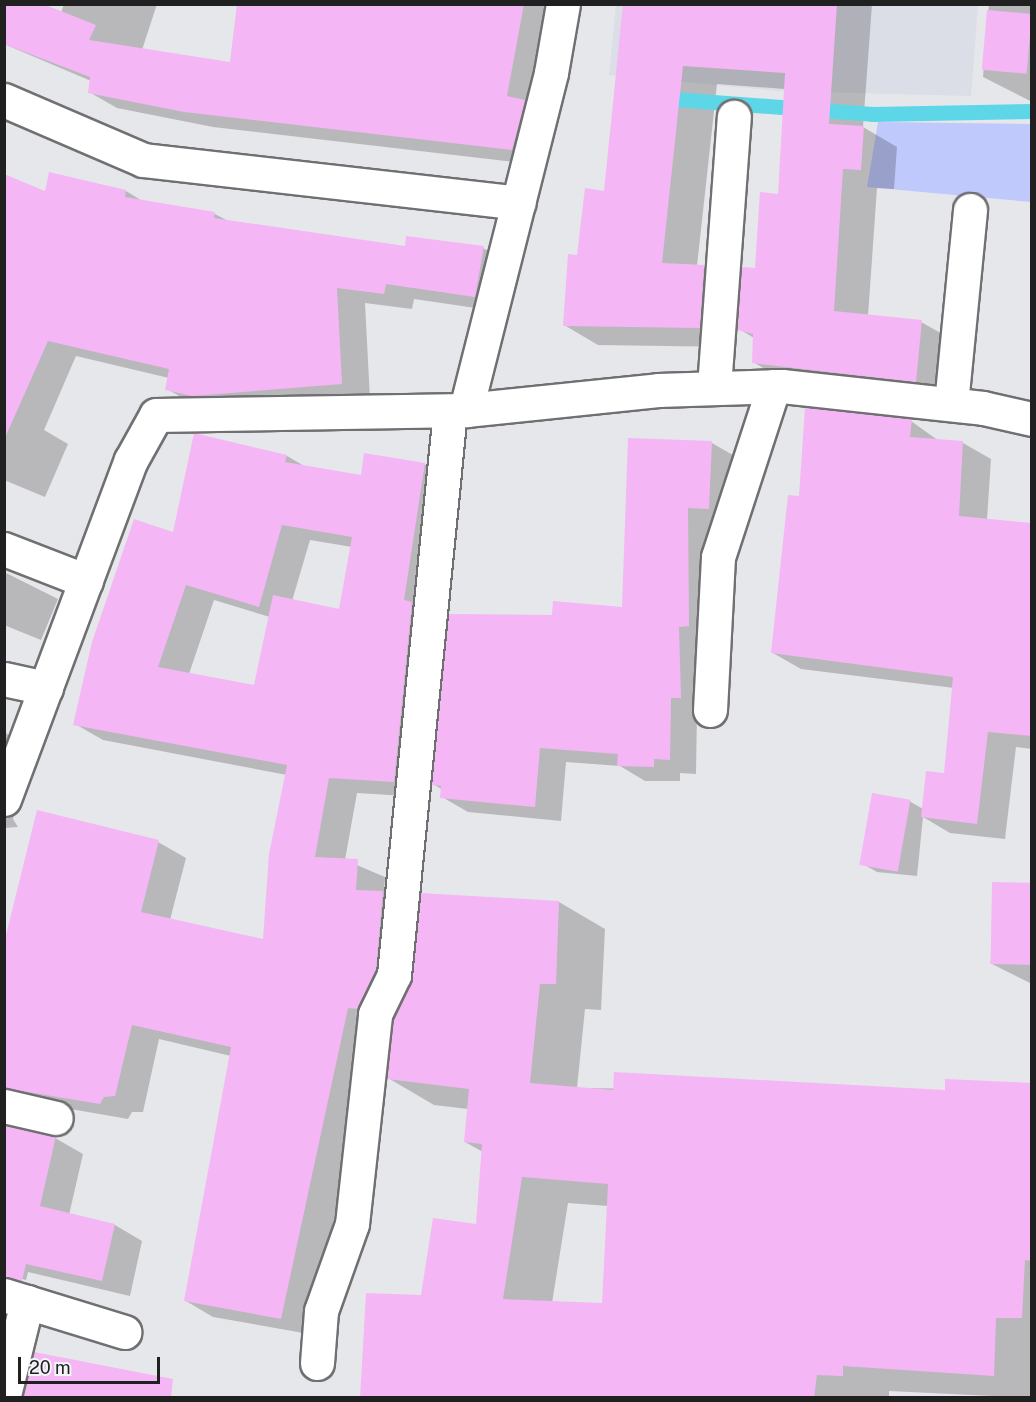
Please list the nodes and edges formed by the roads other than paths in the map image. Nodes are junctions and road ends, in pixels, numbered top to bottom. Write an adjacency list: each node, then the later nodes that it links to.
1 (562, 4): 4 (street)
2 (4, 100): 4 (street)
3 (734, 117): 7 (street)
4 (519, 203): 9 (street)
5 (970, 210): 8 (street)
6 (774, 386): 7 (street); 8 (street); 15 (street)
7 (714, 387): 9 (street)
8 (951, 404): 10 (street)
9 (458, 411): 12 (street); 21 (street)
10 (1032, 419)
11 (4, 549): 12 (street)
12 (86, 581): 14 (street)
13 (4, 679): 14 (street)
14 (46, 688): 16 (street)
15 (710, 710)
16 (4, 799)
17 (4, 1106): 18 (street)
18 (56, 1118)
19 (16, 1299): 20 (street); 22 (street)
20 (124, 1332)
21 (317, 1364)
22 (4, 1395)

